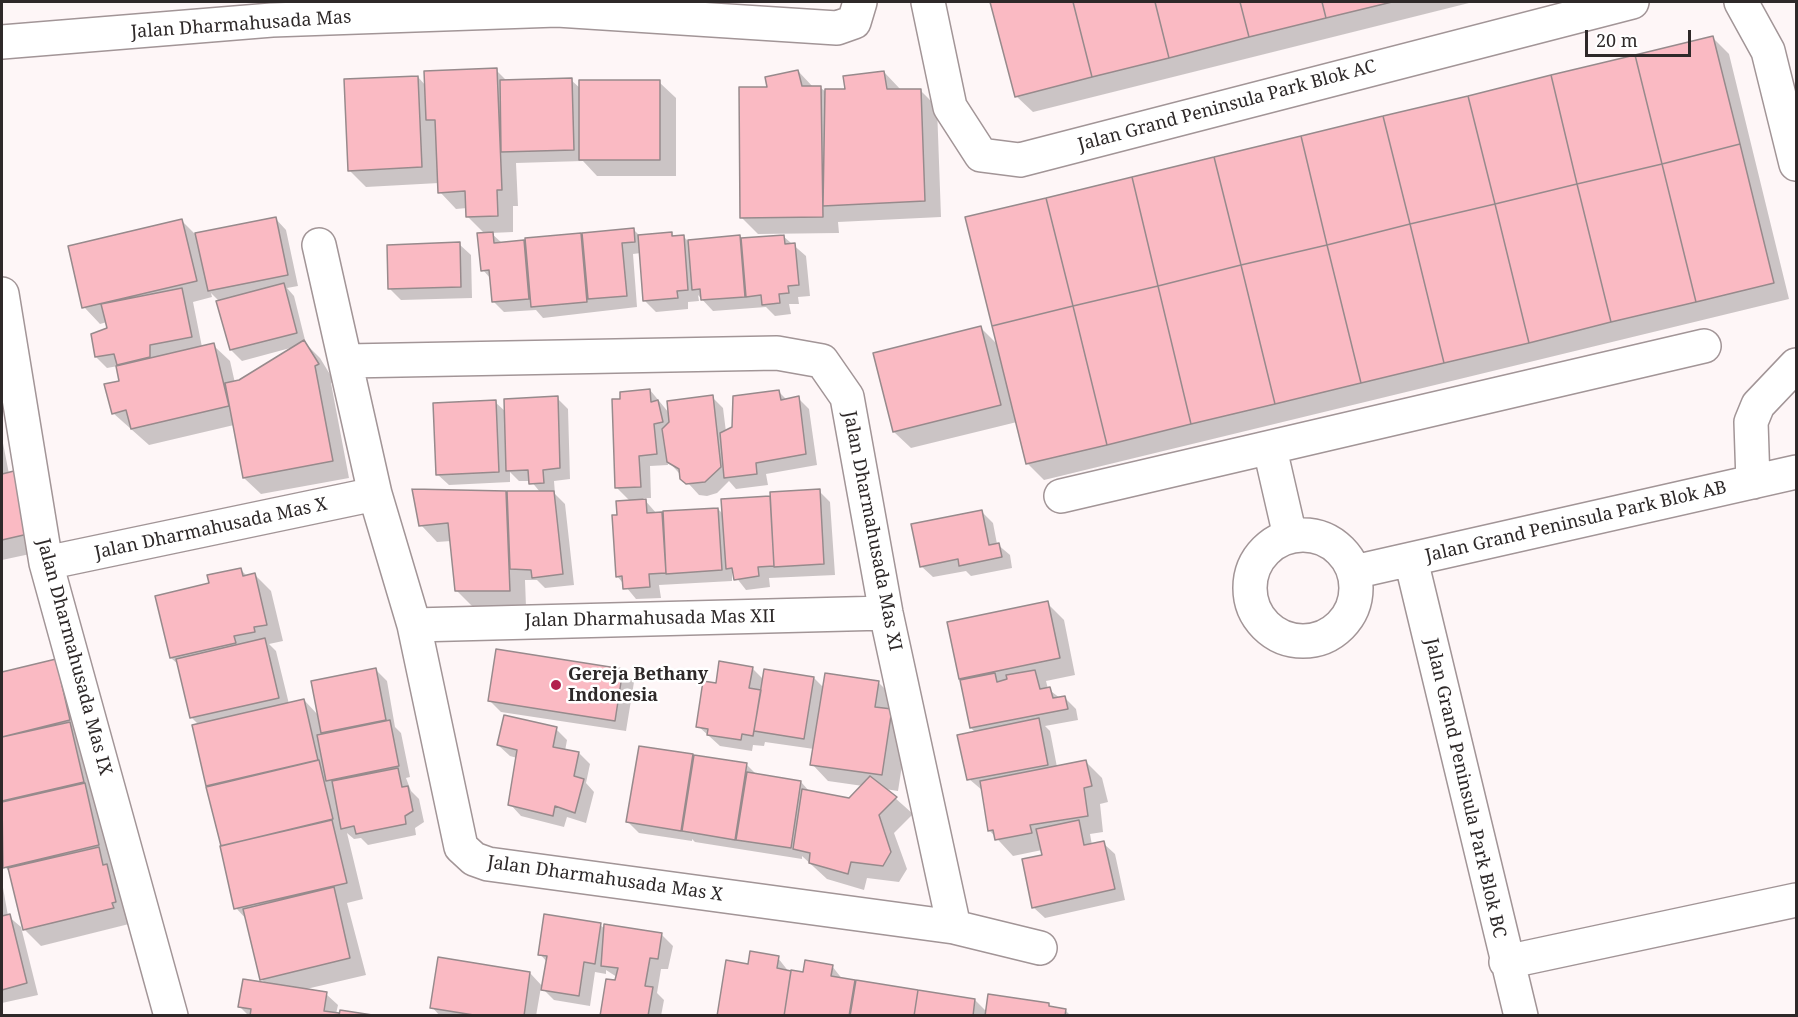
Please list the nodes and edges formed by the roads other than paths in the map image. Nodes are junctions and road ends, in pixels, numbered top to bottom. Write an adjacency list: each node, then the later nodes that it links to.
1 (860, 2): 5 (street, Jalan Dharmahusada Mas)
2 (928, 2): 3 (street, Jalan Grand Peninsula Park Blok AC)
3 (1632, 2)
4 (1741, 2): 6 (street)
5 (2, 42)
6 (1797, 164)
7 (319, 245): 10 (street, Jalan Dharmahusada Mas X)
8 (2, 294): 19 (street, Jalan Dharmahusada Mas IX)
9 (1704, 346): 12 (street)
10 (347, 361): 15 (street, Jalan Dharmahusada Mas X); 21 (street, Jalan Dharmahusada Mas XI)
11 (1797, 365): 14 (street)
12 (1270, 449): 16 (street); 17 (street)
13 (1797, 472): 14 (street, Jalan Grand Peninsula Park Blok AB)
14 (1753, 482): 18 (street, Jalan Grand Peninsula Park Blok AB)
15 (375, 494): 19 (street, Jalan Dharmahusada Mas X); 22 (street, Jalan Dharmahusada Mas X)
16 (1061, 496)
17 (1290, 536): 20 (street); 20 (street)
18 (1411, 560): 20 (street, Jalan Grand Peninsula Park Blok AB); 26 (street, Jalan Grand Peninsula Park Blok BC)
19 (46, 563): 27 (street, Jalan Dharmahusada Mas IX)
20 (1354, 572)
21 (886, 614): 22 (street, Jalan Dharmahusada Mas XII); 24 (street, Jalan Dharmahusada Mas XI)
22 (414, 625): 24 (street, Jalan Dharmahusada Mas X)
23 (1797, 900): 26 (street)
24 (954, 927): 25 (street, Jalan Dharmahusada Mas X)
25 (1040, 948)
26 (1506, 962): 28 (street, Jalan Grand Peninsula Park Blok BC)
27 (171, 1016)
28 (1521, 1016)

